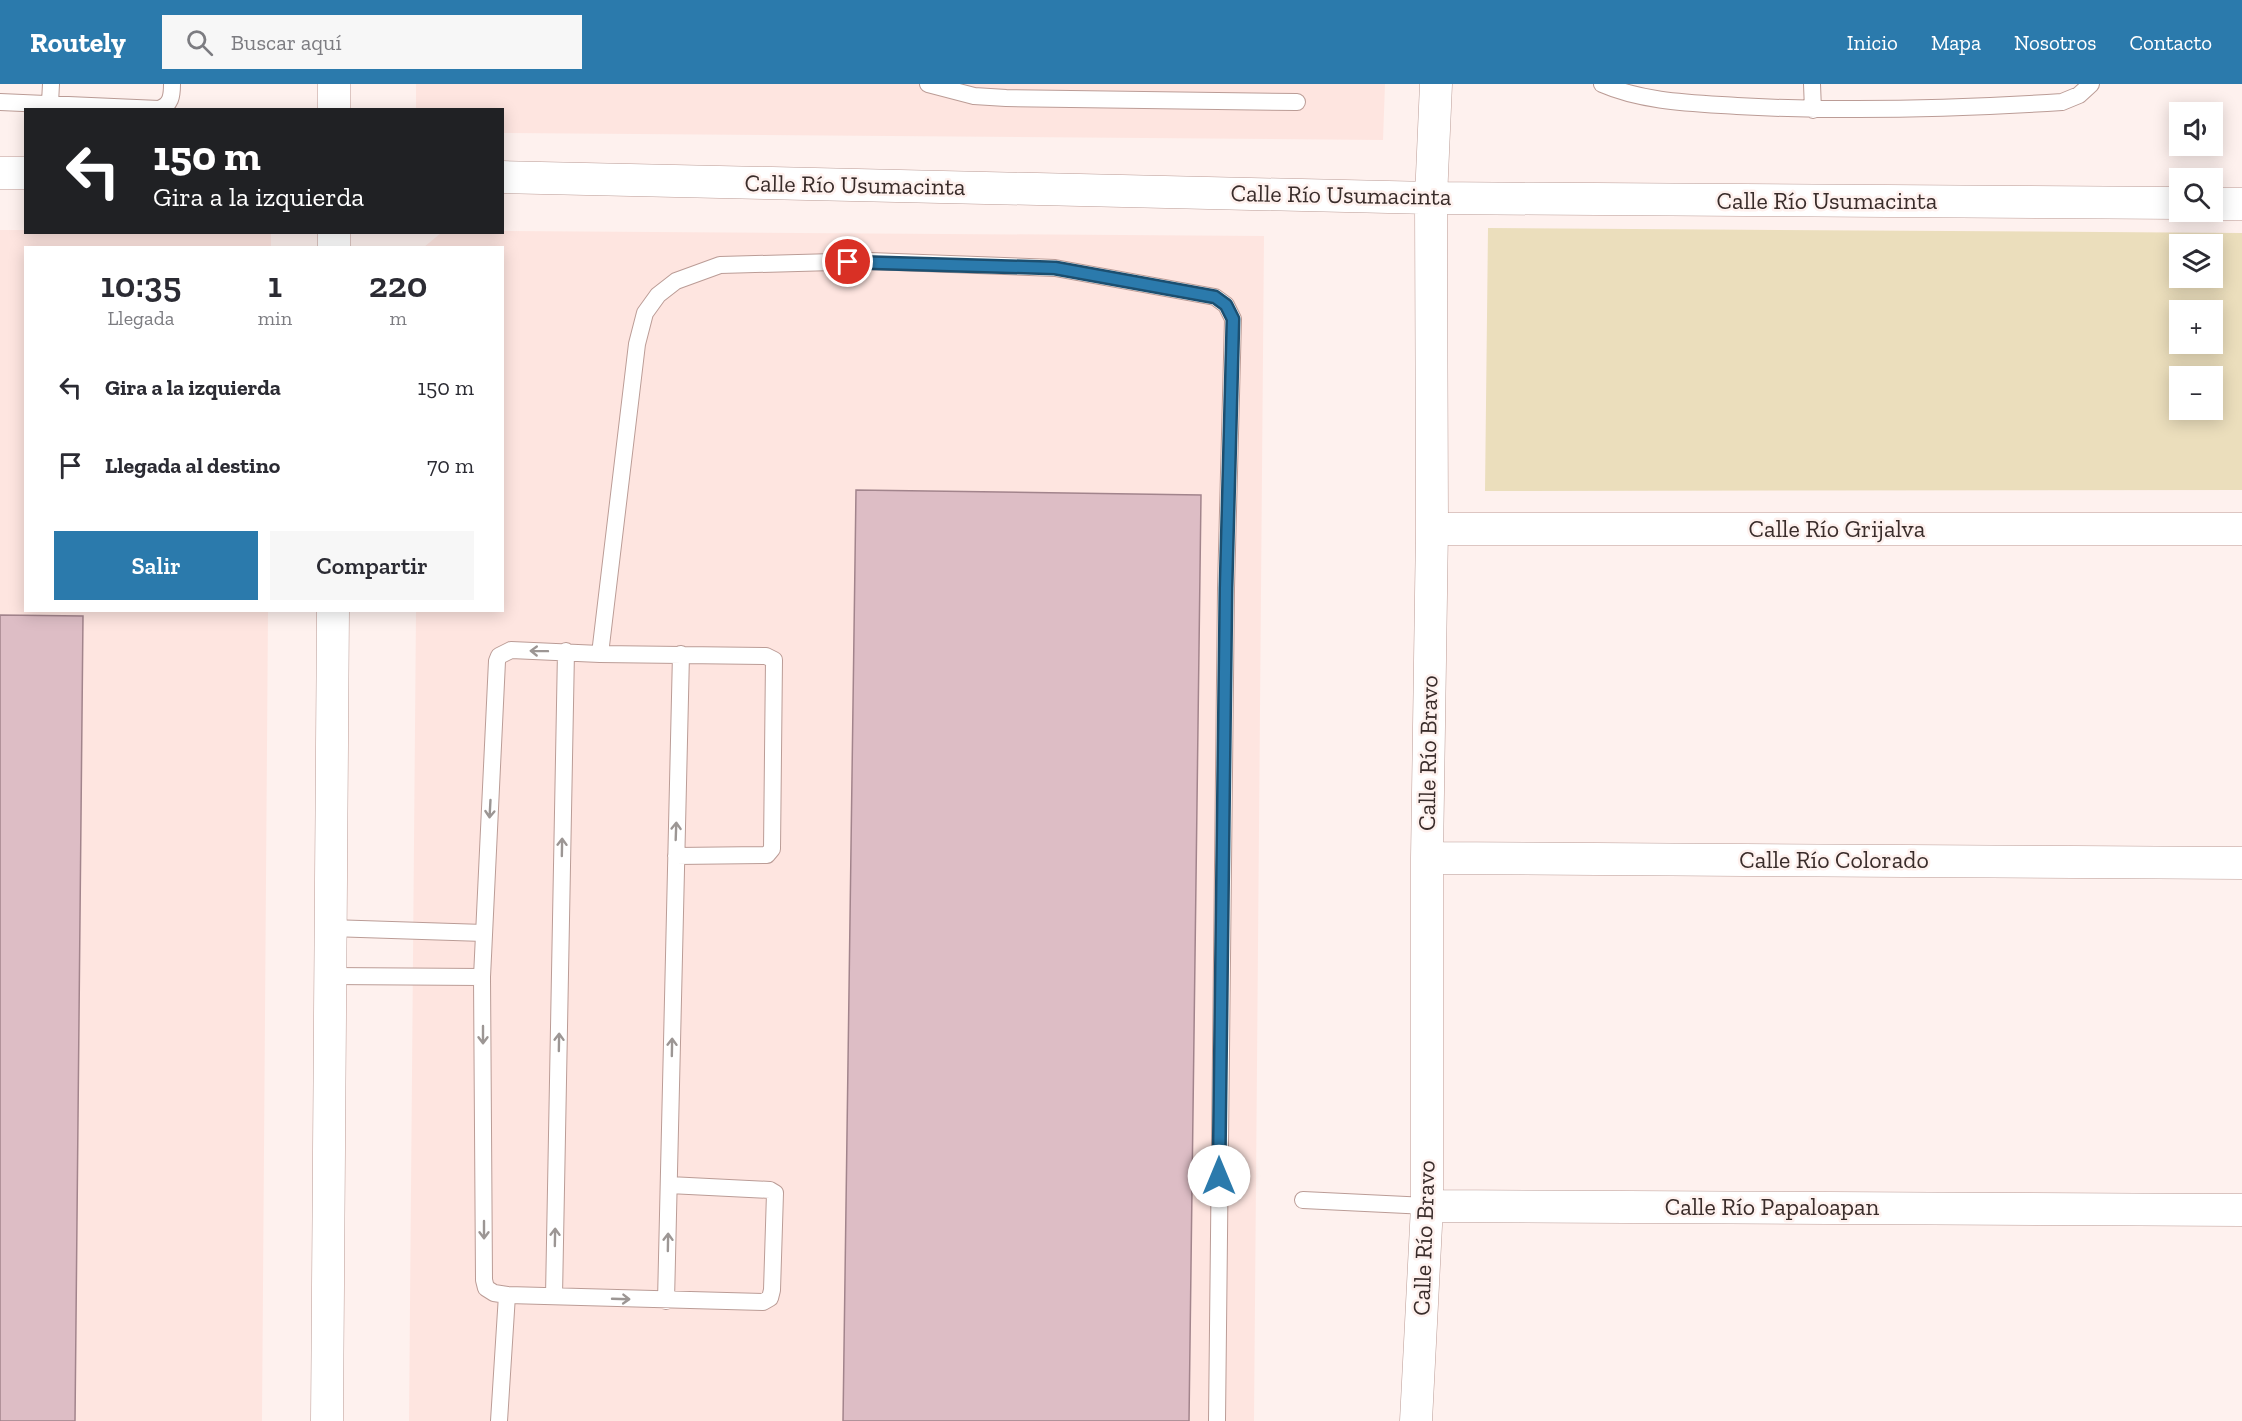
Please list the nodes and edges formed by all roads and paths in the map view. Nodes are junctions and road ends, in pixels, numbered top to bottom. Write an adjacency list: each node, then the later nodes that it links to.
1 (51, 84): 11 (lane)
2 (172, 84): 13 (lane)
3 (334, 84): 14 (street)
4 (928, 84): 10 (lane)
5 (1436, 84): 19 (street, Calle Río Bravo)
6 (1602, 84): 15 (lane)
7 (1812, 84): 15 (lane)
8 (2091, 84): 15 (lane)
9 (0, 102): 11 (lane)
10 (1297, 102)
11 (50, 103): 12 (lane)
12 (141, 108)
13 (162, 108)
14 (334, 108)
15 (1813, 110)
16 (0, 173): 17 (street)
17 (24, 173)
18 (504, 177): 19 (street, Calle Río Usumacinta)
19 (1431, 198): 20 (street, Calle Río Usumacinta); 23 (street, Calle Río Bravo)
20 (2169, 203)
21 (2223, 204): 22 (street)
22 (2242, 204)
23 (1432, 529): 24 (street, Calle Río Grijalva); 30 (street, Calle Río Bravo)
24 (2242, 529)
25 (333, 612): 32 (street)
26 (566, 651): 27 (lane); 33 (lane, one-way to 33); 41 (lane, one-way to 26)
27 (600, 654): 28 (lane); 45 (lane)
28 (681, 654): 29 (lane, one-way to 28); 29 (lane)
29 (676, 856): 36 (lane, one-way to 29)
30 (1427, 858): 31 (street, Calle Río Colorado); 38 (street, Calle Río Bravo)
31 (2242, 863)
32 (330, 928): 33 (lane); 34 (street)
33 (484, 933): 35 (lane)
34 (330, 976): 35 (lane); 43 (street)
35 (482, 977): 40 (lane, one-way to 40)
36 (669, 1185): 42 (lane, one-way to 36); 42 (lane)
37 (1303, 1200): 38 (lane, Calle Río Papaloapan)
38 (1427, 1206): 39 (street, Calle Río Papaloapan); 46 (street, Calle Río Bravo)
39 (2242, 1209)
40 (507, 1295): 41 (lane); 44 (lane)
41 (554, 1296): 42 (lane, one-way to 42)
42 (666, 1300)
43 (327, 1421)
44 (499, 1421)
45 (1217, 1421)
46 (1416, 1421)

